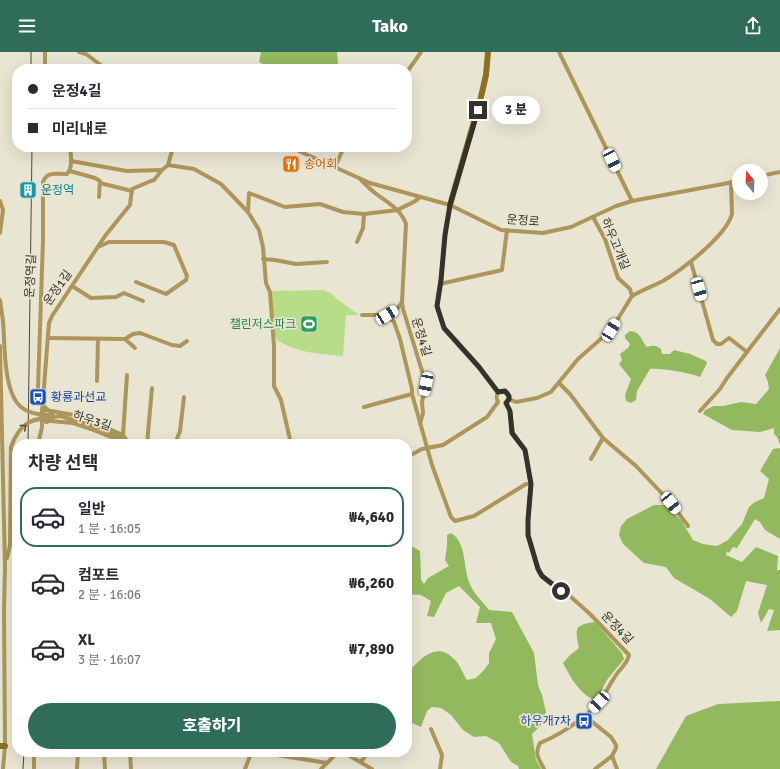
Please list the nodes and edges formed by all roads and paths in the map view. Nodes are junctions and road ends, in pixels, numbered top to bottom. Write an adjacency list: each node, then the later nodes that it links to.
1 (45, 52): 6 (street)
2 (79, 52): 7 (street)
3 (421, 52): 8 (street)
4 (488, 52): 28 (street)
5 (559, 52): 27 (street)
6 (45, 64)
7 (100, 64)
8 (412, 65)
9 (70, 152): 13 (street)
10 (172, 152): 14 (street)
11 (301, 152): 15 (street, 운정로)
12 (342, 152): 15 (street)
13 (71, 161): 16 (street); 17 (street)
14 (168, 165): 16 (street); 31 (street)
15 (335, 167): 20 (street, 운정로)
16 (162, 170): 23 (street)
17 (70, 171): 22 (street, 운정역길); 68 (street, 운정역길)
18 (780, 172): 19 (street)
19 (768, 175)
20 (358, 178): 25 (street, 운정로); 30 (street, 운정4길)
21 (731, 182): 27 (street, 운정로); 41 (street)
22 (100, 183): 23 (street); 24 (street)
23 (132, 191): 38 (street, 운정1길)
24 (99, 196)
25 (419, 198): 28 (street, 운정로); 30 (street)
26 (0, 201): 29 (street)
27 (632, 201): 34 (street, 운정로)
28 (450, 205): 35 (street, 운정로); 43 (street)
29 (1, 206): 33 (street)
30 (398, 210): 32 (street); 48 (street, 운정4길)
31 (248, 212): 32 (street); 39 (street)
32 (364, 214): 37 (street)
33 (1, 215): 36 (street)
34 (593, 217): 35 (street, 운정로); 45 (street, 하우고개길)
35 (507, 230): 43 (street)
36 (0, 233)
37 (357, 242)
38 (98, 247): 42 (street); 44 (street, 운정1길)
39 (264, 259): 40 (street); 87 (street)
40 (327, 262)
41 (691, 262): 45 (street); 58 (street)
42 (136, 282)
43 (440, 284): 63 (street)
44 (72, 286): 47 (street); 52 (street, 운정1길)
45 (632, 296): 61 (street)
46 (0, 300): 73 (street, bridge)
47 (142, 301)
48 (402, 302): 51 (street, 운정4길); 76 (street, 운정4길)
49 (780, 309): 58 (street)
50 (362, 315): 51 (street)
51 (387, 315): 64 (street, 운정4길)
52 (48, 338): 53 (street); 68 (street, 운정1길)
53 (98, 339): 54 (street); 60 (street)
54 (125, 339): 55 (street); 57 (street)
55 (187, 341)
56 (0, 346): 94 (street)
57 (135, 348)
58 (747, 352): 71 (street)
59 (127, 375): 78 (street)
60 (97, 381)
61 (559, 383): 66 (street); 79 (street)
62 (152, 388): 85 (street)
63 (498, 392): 66 (street); 67 (street)
64 (412, 394): 69 (street); 76 (street, 운정4길)
65 (184, 398): 86 (street)
66 (508, 401): 67 (street); 92 (street, 운정4길)
67 (498, 402): 89 (street)
68 (42, 404): 70 (street); 72 (street, 운정1길)
69 (364, 407)
70 (49, 411): 72 (street); 75 (street); 78 (street, 하우3길)
71 (700, 411)
72 (42, 412): 74 (street)
73 (60, 416): 80 (street, one-way to 73, bridge); 83 (street)
74 (42, 420): 75 (street); 77 (street)
75 (49, 421): 77 (street); 82 (street, 하우3길)
76 (420, 424): 89 (street, 운정4길)
77 (42, 427): 81 (street)
78 (123, 435): 84 (street, 하우3길)
79 (603, 438): 91 (street); 93 (street)
80 (14, 439)
81 (39, 439)
82 (116, 439)
83 (123, 439)
84 (126, 439)
85 (147, 439)
86 (177, 439)
87 (290, 439)
88 (12, 444): 94 (street, one-way to 88, bridge)
89 (427, 448): 90 (street); 92 (street, 운정4길)
90 (412, 454)
91 (591, 459)
92 (531, 484): 95 (street, 운정4길)
93 (688, 526)
94 (5, 567): 97 (street)
95 (585, 716): 98 (street); 119 (street, 운정4길)
96 (431, 729): 118 (street)
97 (2, 746): 110 (street)
98 (612, 756): 120 (street); 121 (street)
99 (34, 757): 111 (street)
100 (78, 757): 112 (street)
101 (104, 757): 113 (street)
102 (130, 757): 114 (street)
103 (250, 757): 115 (street)
104 (296, 757): 109 (street)
105 (333, 757): 109 (street)
106 (352, 757): 108 (street)
107 (364, 757): 108 (street)
108 (361, 762): 117 (street)
109 (327, 763): 116 (street)
110 (3, 769)
111 (34, 769)
112 (77, 769)
113 (105, 769)
114 (131, 769)
115 (245, 769)
116 (321, 769)
117 (372, 769)
118 (440, 769)
119 (544, 769)
120 (595, 769)
121 (617, 769)

